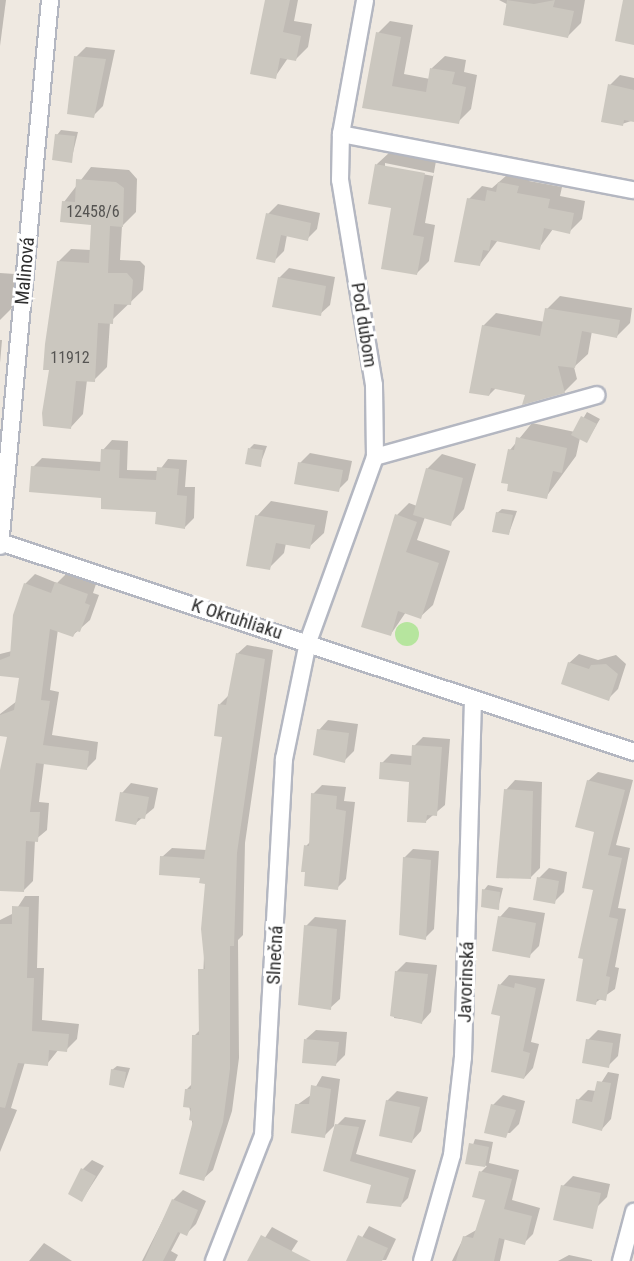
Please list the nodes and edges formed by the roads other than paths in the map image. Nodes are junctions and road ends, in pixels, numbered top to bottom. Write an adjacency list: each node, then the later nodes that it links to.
1 (50, 0): 7 (street, Malinová)
2 (365, 0): 3 (street, Pod dubom)
3 (341, 134): 4 (street); 6 (street, Pod dubom)
4 (633, 190)
5 (597, 395): 6 (street)
6 (375, 457): 8 (street, Pod dubom)
7 (1, 544): 8 (street, K Okruhliaku)
8 (308, 642): 9 (street, K Okruhliaku); 12 (street, Slnečná)
9 (473, 699): 10 (street, K Okruhliaku); 13 (street, Javorinská)
10 (634, 752)
11 (634, 1212): 14 (street)
12 (214, 1261)
13 (422, 1261)
14 (621, 1261)

